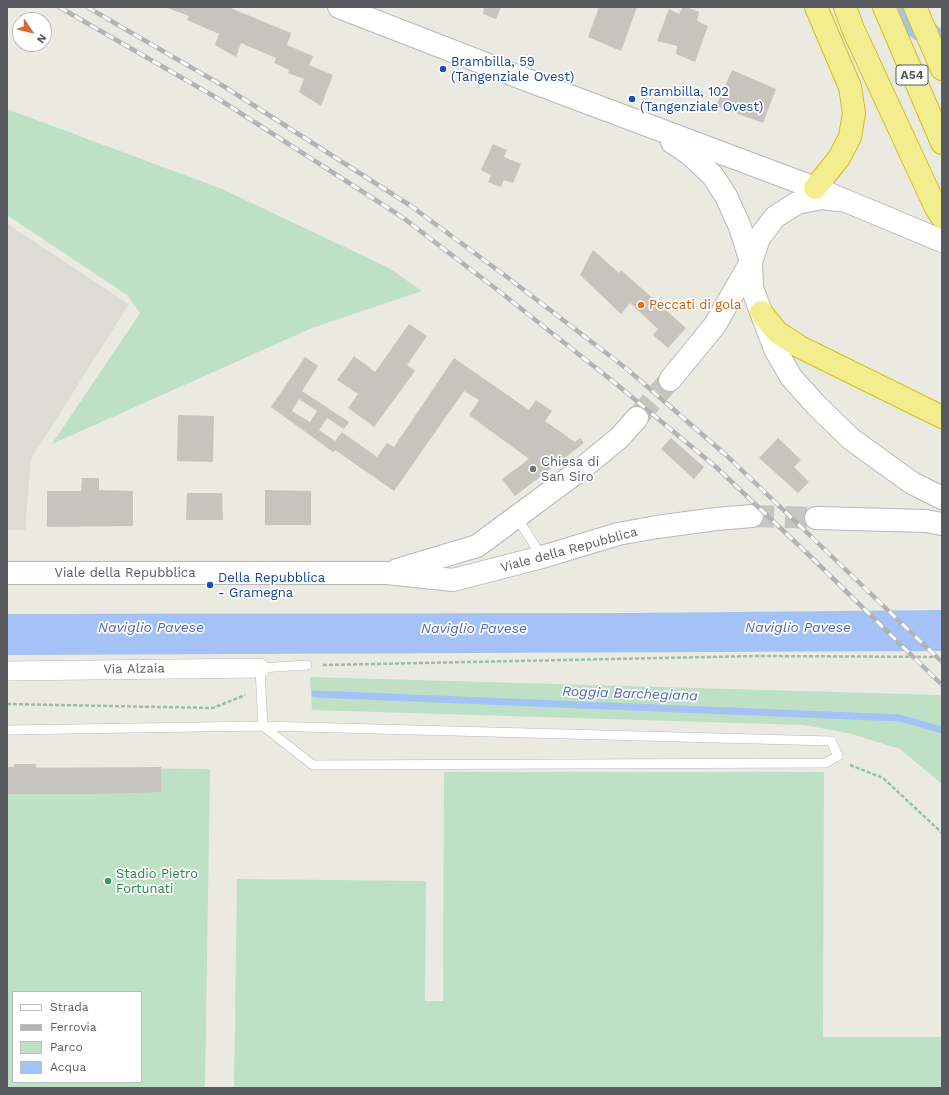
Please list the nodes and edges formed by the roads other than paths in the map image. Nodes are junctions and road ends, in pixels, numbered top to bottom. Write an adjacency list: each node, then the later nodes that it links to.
1 (339, 7): 7 (street)
2 (816, 7): 9 (highway)
3 (845, 7): 12 (highway)
4 (884, 7): 8 (highway, A54)
5 (915, 7): 6 (highway, A54)
6 (942, 69)
7 (646, 125): 9 (street); 14 (street)
8 (942, 143)
9 (815, 188): 10 (street); 11 (street)
10 (848, 201): 11 (street); 13 (street)
11 (797, 204): 14 (street)
12 (942, 217)
13 (942, 241)
14 (751, 262): 15 (street); 16 (street)
15 (761, 312): 17 (highway); 19 (street)
16 (670, 380)
17 (942, 417)
18 (637, 418): 20 (street, Viale della Repubblica)
19 (942, 498)
20 (516, 516): 24 (lane); 26 (street, Viale della Repubblica)
21 (752, 516): 24 (street, Viale della Repubblica)
22 (816, 518): 23 (street)
23 (942, 524)
24 (542, 557): 26 (street, Viale della Repubblica)
25 (7, 573): 26 (street, Viale della Repubblica)
26 (387, 573)
27 (307, 665): 28 (lane)
28 (260, 668): 29 (street, Via Alzaia); 30 (lane)
29 (7, 671)
30 (263, 726): 30 (lane); 31 (lane)
31 (7, 730)

